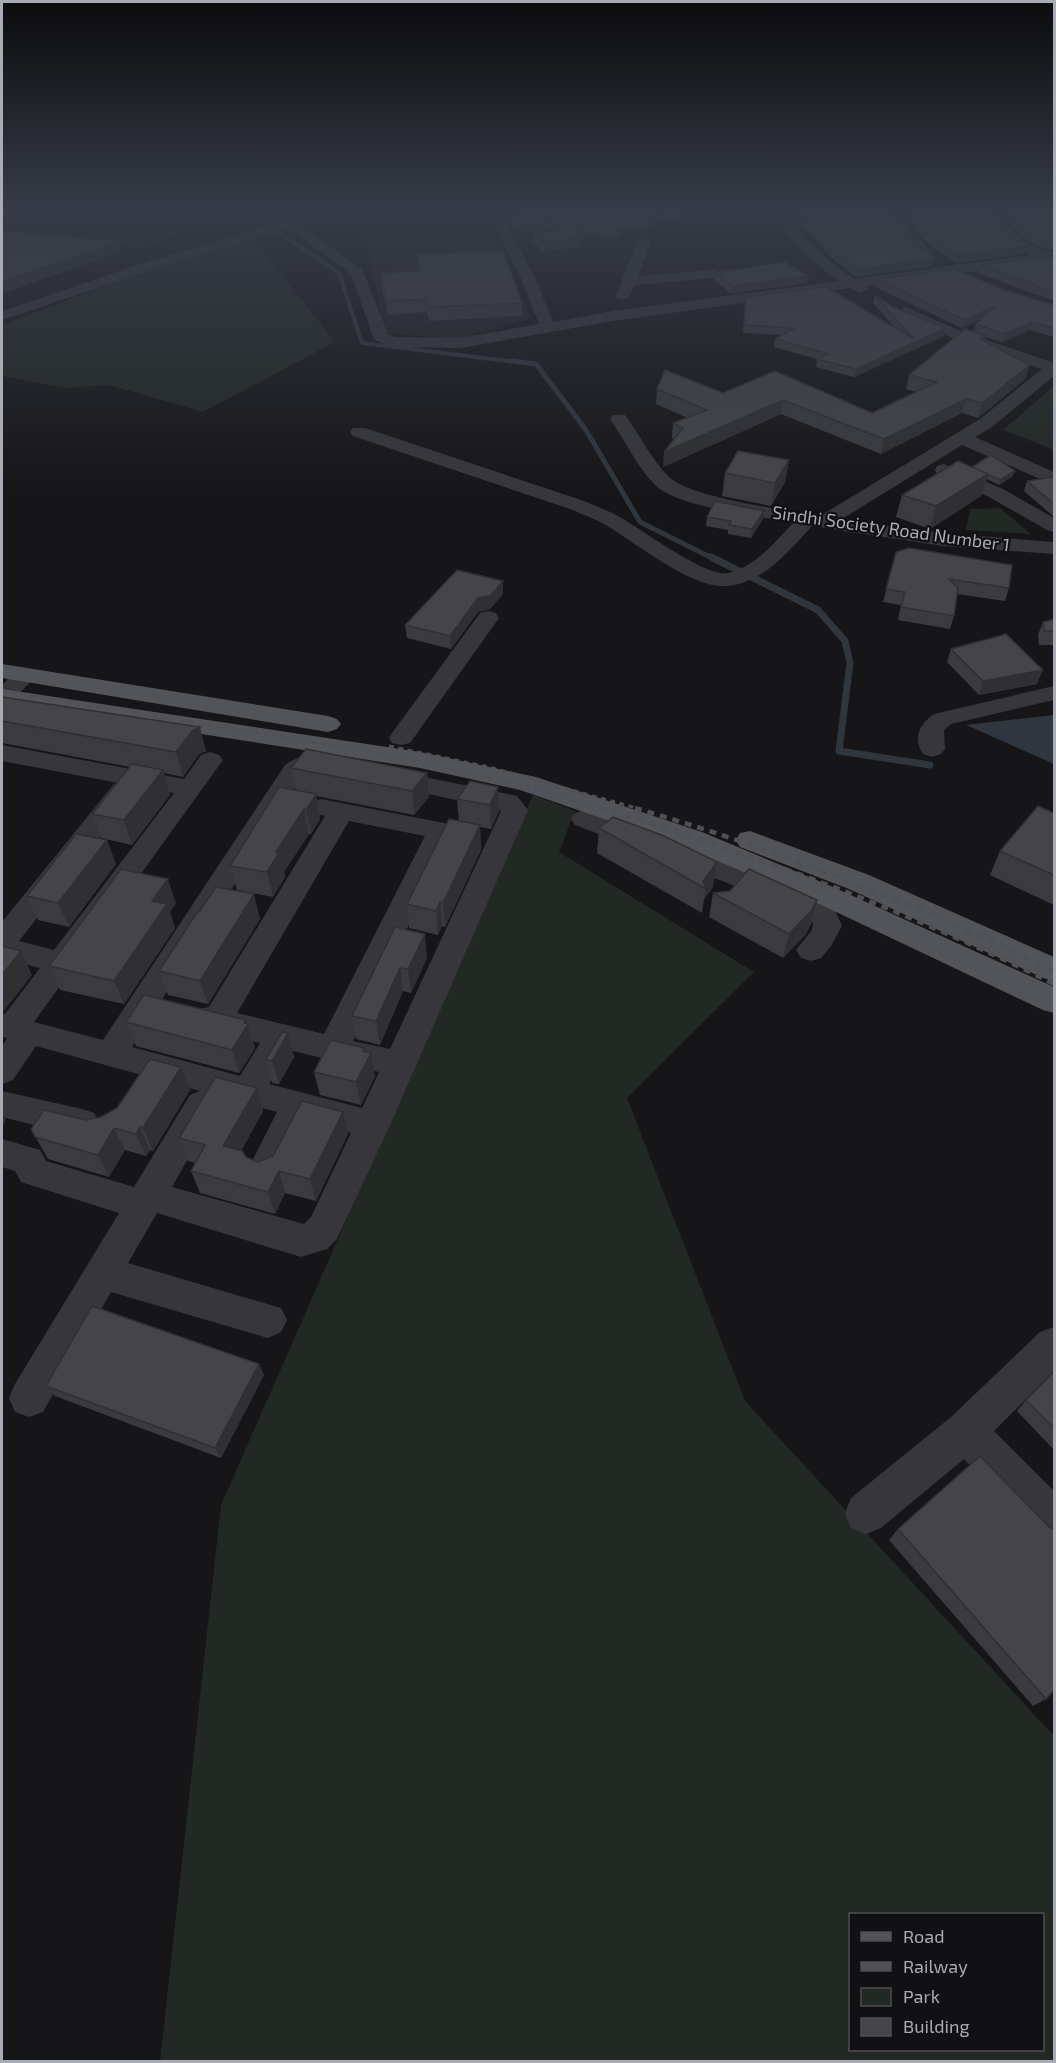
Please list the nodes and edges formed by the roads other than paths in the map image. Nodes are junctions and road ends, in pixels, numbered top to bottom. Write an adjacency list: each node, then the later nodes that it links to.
1 (35, 304): 7 (street)
2 (369, 304): 9 (street)
3 (538, 304): 9 (street)
4 (618, 304): 8 (street)
5 (697, 304): 8 (street)
6 (888, 305): 10 (street)
7 (2, 316)
8 (612, 316): 9 (street)
9 (547, 326)
10 (1054, 368): 13 (street)
11 (620, 419): 16 (street, Sindhi Society Road Number 1)
12 (358, 432): 16 (street)
13 (961, 438): 14 (street); 15 (street)
14 (924, 461): 16 (street); 17 (street)
15 (1054, 479)
16 (814, 521): 18 (street, Sindhi Society Road Number 1)
17 (1054, 526)
18 (1054, 548)
19 (489, 618): 25 (street)
20 (6, 687): 22 (main road); 26 (main road)
21 (1054, 693): 27 (street)
22 (236, 708): 23 (main road); 24 (main road)
23 (221, 731): 24 (main road); 26 (main road)
24 (302, 731): 25 (main road); 29 (main road)
25 (401, 738): 31 (main road)
26 (108, 740): 28 (street); 30 (street); 32 (street)
27 (932, 749)
28 (6, 760)
29 (414, 771): 31 (main road); 33 (street); 36 (street)
30 (133, 777): 32 (street); 37 (street)
31 (563, 785): 39 (main road)
32 (191, 788): 38 (street)
33 (277, 799): 34 (street); 42 (street)
34 (341, 811): 35 (street); 42 (street)
35 (441, 830): 36 (street); 43 (street)
36 (500, 842): 46 (street)
37 (78, 846): 38 (street); 44 (street)
38 (139, 857): 48 (street)
39 (752, 862): 40 (main road); 41 (street); 47 (street)
40 (851, 892): 49 (main road); 50 (main road)
41 (721, 899)
42 (248, 904): 51 (street); 52 (street)
43 (388, 937): 46 (street); 55 (street)
44 (2, 942)
45 (2, 948): 48 (street)
46 (450, 950): 57 (street)
47 (811, 950)
48 (62, 962): 53 (street)
49 (1054, 970)
50 (1054, 1001)
51 (144, 1004): 52 (street); 56 (street)
52 (217, 1021): 54 (street)
53 (14, 1028): 56 (street); 59 (street)
54 (281, 1036): 55 (street); 60 (street)
55 (333, 1048): 57 (street)
56 (111, 1054): 58 (street)
57 (398, 1064): 66 (street)
58 (150, 1065): 60 (street); 61 (street)
59 (2, 1071)
60 (231, 1087): 63 (street); 69 (street)
61 (132, 1092)
62 (2, 1104): 64 (street)
63 (298, 1105): 66 (street); 68 (street)
64 (40, 1113): 65 (street); 67 (street)
65 (114, 1119)
66 (373, 1125): 69 (street)
67 (8, 1154): 69 (street)
68 (266, 1167)
69 (145, 1200): 70 (street)
70 (103, 1273): 71 (street); 73 (street)
71 (268, 1320)
72 (1054, 1345): 74 (street)
73 (29, 1398)
74 (965, 1431): 75 (street); 76 (street)
75 (866, 1514)
76 (1054, 1521)

